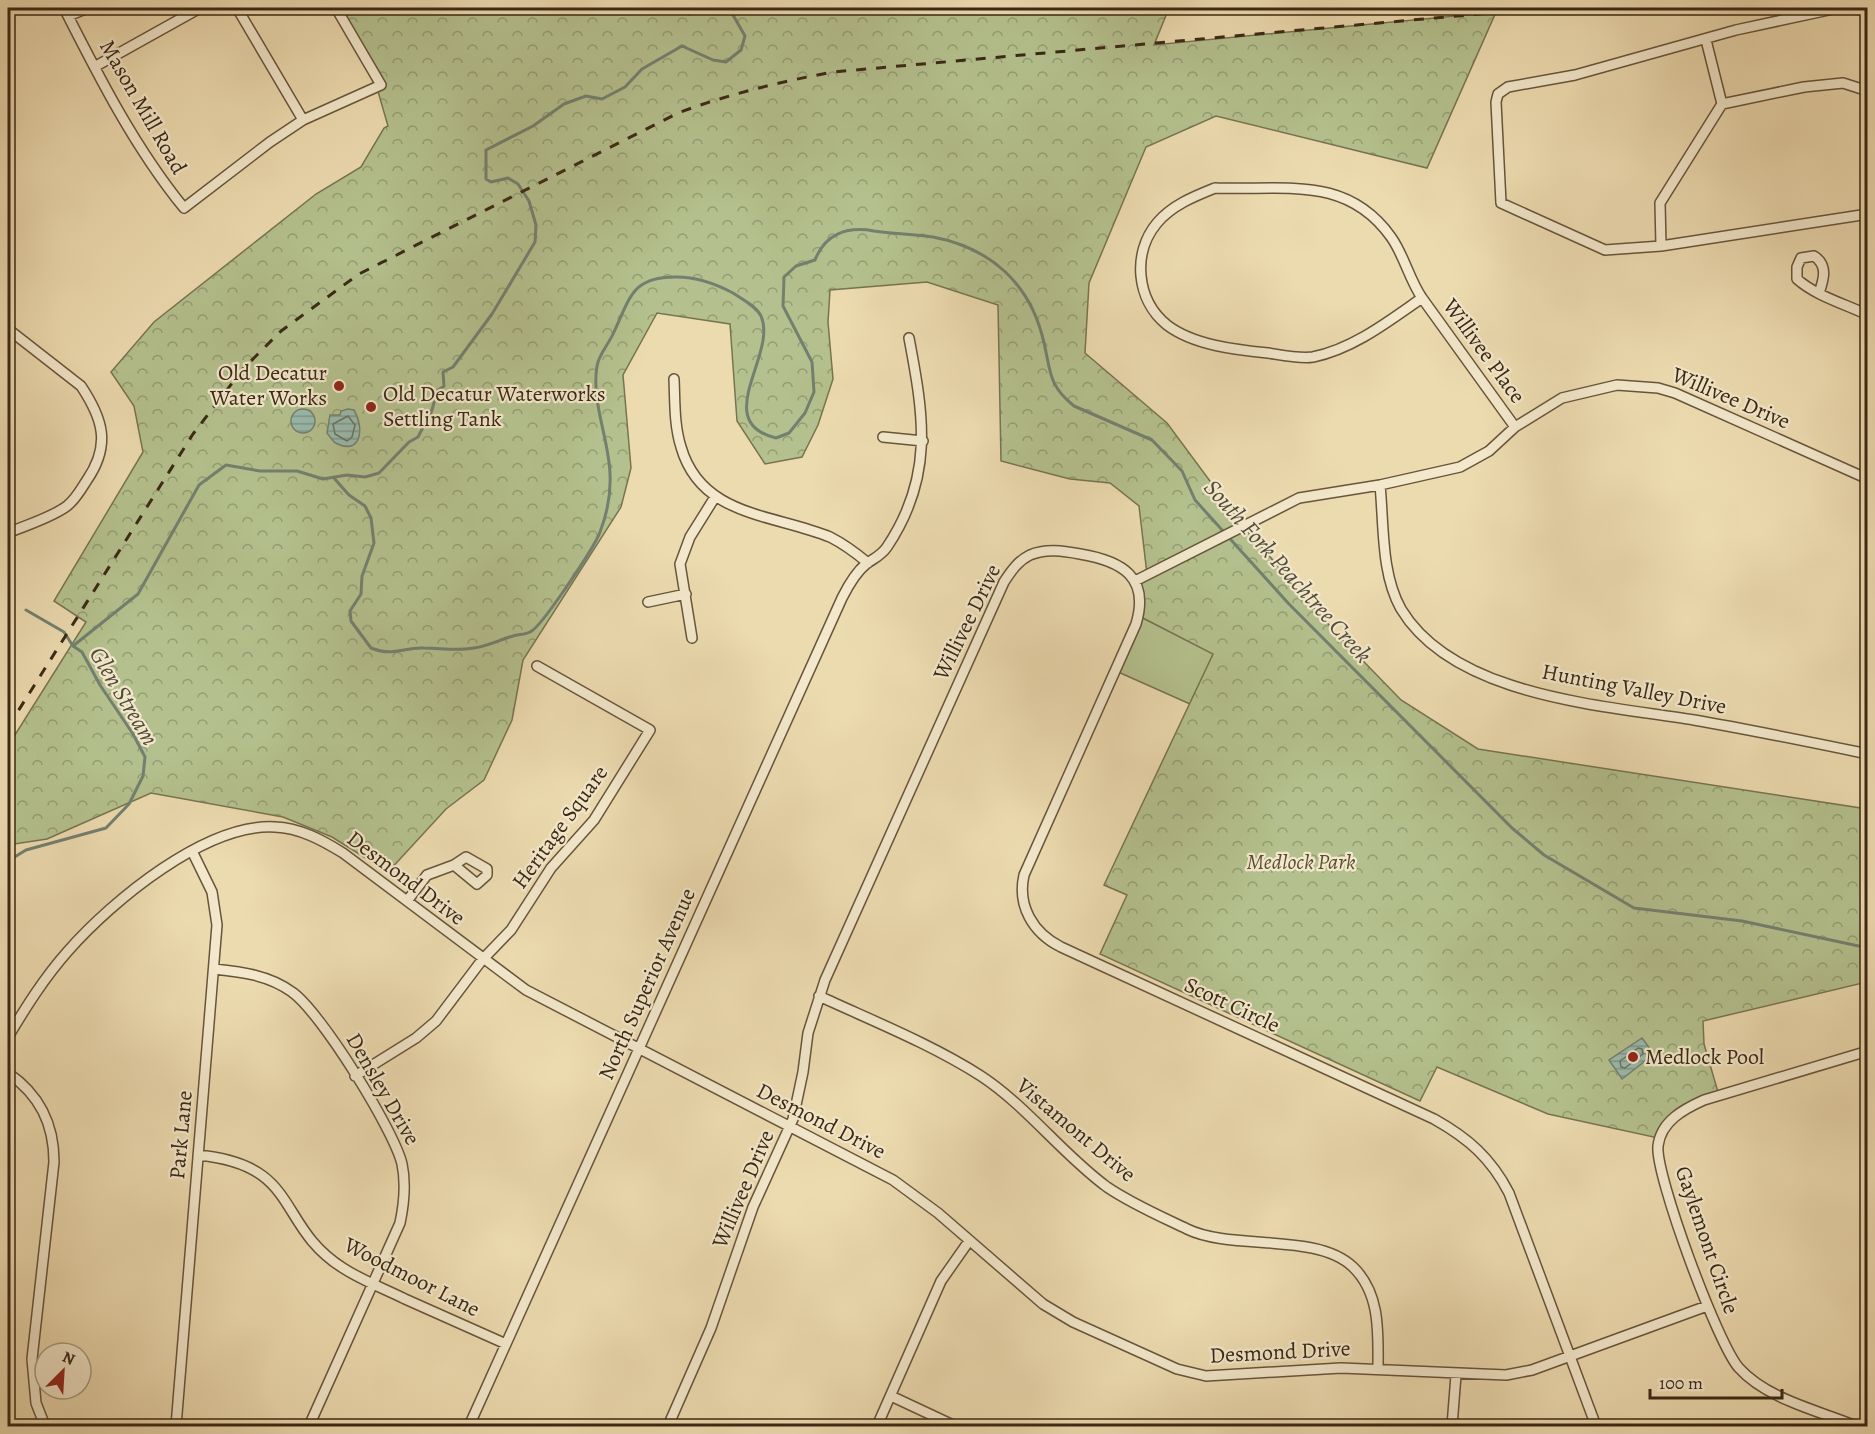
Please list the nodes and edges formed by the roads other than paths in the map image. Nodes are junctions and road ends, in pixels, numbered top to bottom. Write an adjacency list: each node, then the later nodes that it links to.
1 (88, 8): 6 (street)
2 (200, 8): 8 (street)
3 (237, 8): 11 (street)
4 (336, 8): 11 (street, Mason Mill Road)
5 (1868, 10): 7 (street)
6 (66, 12): 8 (street, Mason Mill Road)
7 (1706, 40): 10 (street); 13 (street)
8 (96, 66): 11 (street, Mason Mill Road)
9 (1868, 92): 10 (street)
10 (1722, 104): 13 (street)
11 (303, 120)
12 (1868, 214): 13 (street)
13 (1661, 246)
14 (1819, 293): 16 (street)
15 (1422, 298): 15 (street, Willivee Place); 20 (street, Willivee Place)
16 (1868, 315)
17 (8, 329): 26 (street)
18 (909, 338): 22 (street, North Superior Avenue)
19 (674, 379): 25 (street)
20 (1515, 427): 23 (street, Willivee Drive); 24 (street, Willivee Drive)
21 (883, 437): 22 (street)
22 (922, 441): 27 (street, North Superior Avenue)
23 (1868, 479)
24 (1380, 485): 28 (street, Willivee Drive); 33 (street, Hunting Valley Drive)
25 (715, 497): 27 (street); 29 (street)
26 (8, 533)
27 (868, 563): 41 (street, North Superior Avenue)
28 (1135, 581): 39 (street, Willivee Drive); 51 (street, Scott Circle)
29 (686, 594): 30 (street); 31 (street)
30 (648, 602)
31 (692, 638)
32 (537, 666): 37 (street, Heritage Square)
33 (1868, 754)
34 (192, 851): 36 (street, Desmond Drive); 38 (street, Park Lane); 40 (street, Desmond Drive)
35 (454, 865): 36 (street)
36 (407, 901): 37 (street, Desmond Drive)
37 (482, 960): 41 (street, Desmond Drive); 44 (street)
38 (214, 969): 44 (street, Densley Drive); 46 (street, Park Lane)
39 (819, 996): 45 (street, Willivee Drive); 52 (street, Vistamont Drive)
40 (8, 1037)
41 (639, 1050): 45 (street, Desmond Drive); 50 (street, North Superior Avenue)
42 (1868, 1051): 49 (street, Gaylemont Circle)
43 (8, 1072): 56 (street)
44 (355, 1076): 48 (street, Densley Drive)
45 (790, 1126): 47 (street, Desmond Drive); 60 (street, Willivee Drive)
46 (198, 1155): 48 (street, Woodmoor Lane); 57 (street, Park Lane)
47 (969, 1241): 52 (street, Desmond Drive); 54 (street)
48 (373, 1284): 50 (street, Woodmoor Lane); 58 (street, Densley Drive)
49 (1707, 1306): 51 (street, Desmond Drive); 55 (street, Gaylemont Circle)
50 (506, 1344): 59 (street, North Superior Avenue)
51 (1570, 1356): 53 (street, Desmond Drive); 64 (street, Scott Circle)
52 (1378, 1369): 53 (street, Desmond Drive)
53 (1456, 1375): 63 (street)
54 (891, 1396): 61 (street); 62 (street)
55 (1831, 1416): 65 (street); 66 (street, Gaylemont Circle)
56 (45, 1426)
57 (176, 1426)
58 (309, 1426)
59 (469, 1426)
60 (669, 1426)
61 (877, 1426)
62 (955, 1426)
63 (1452, 1426)
64 (1596, 1426)
65 (1826, 1426)
66 (1856, 1426)

